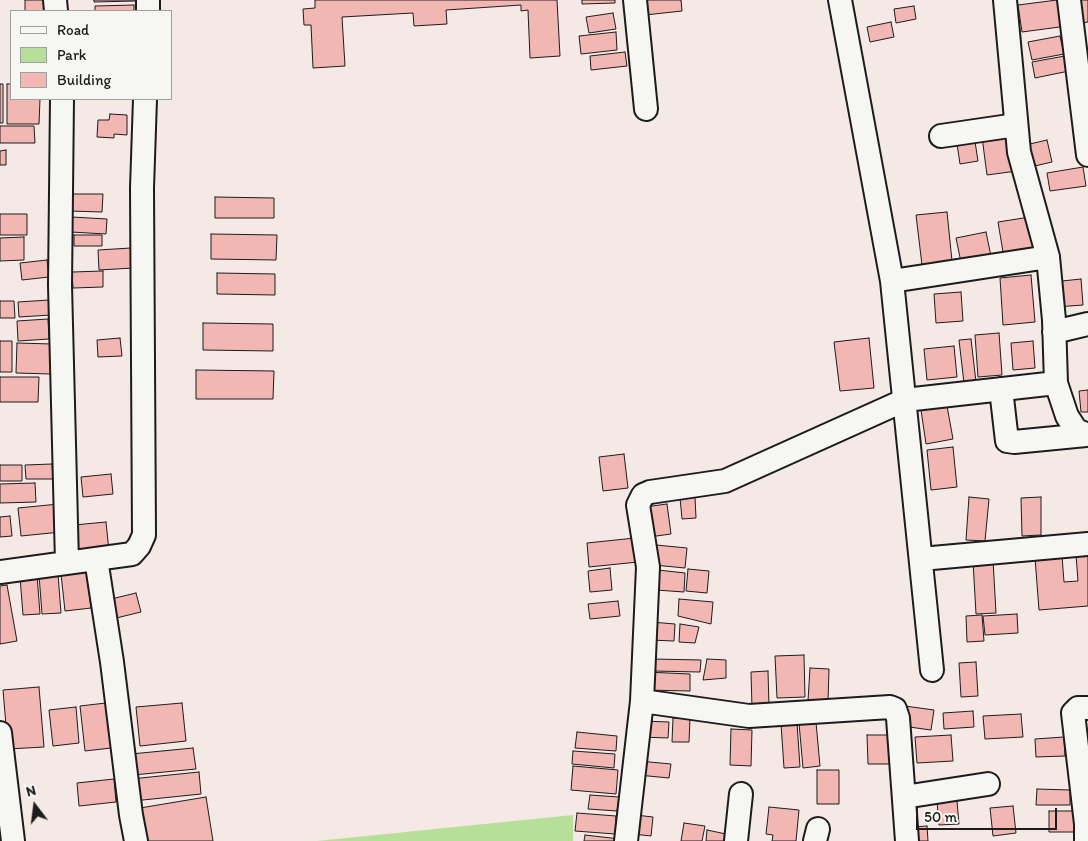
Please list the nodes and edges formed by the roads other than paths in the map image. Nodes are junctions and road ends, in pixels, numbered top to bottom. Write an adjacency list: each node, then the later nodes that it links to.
1 (636, 0): 7 (street)
2 (840, 0): 12 (street)
3 (1005, 0): 8 (street)
4 (1069, 0): 10 (street)
5 (62, 100): 22 (street)
6 (145, 100): 20 (street)
7 (646, 109)
8 (1016, 125): 9 (street); 11 (street)
9 (941, 136)
10 (1088, 155)
11 (1048, 257): 12 (street); 14 (street)
12 (892, 281): 17 (street)
13 (1088, 324): 14 (street)
14 (1054, 332): 15 (street)
15 (1056, 382): 16 (street); 18 (street)
16 (1001, 389): 17 (street); 18 (street)
17 (905, 400): 21 (street); 25 (street)
18 (1087, 435)
19 (1088, 544): 21 (street)
20 (96, 559): 22 (street); 32 (street)
21 (921, 559): 24 (street)
22 (67, 563): 23 (street)
23 (0, 572)
24 (932, 670)
25 (642, 701): 30 (street); 33 (street)
26 (1088, 708): 36 (street)
27 (0, 733): 31 (street)
28 (988, 784): 30 (street)
29 (741, 794): 34 (street)
30 (904, 797): 35 (street)
31 (13, 841)
32 (136, 841)
33 (626, 841)
34 (736, 841)
35 (907, 841)
36 (1086, 841)

